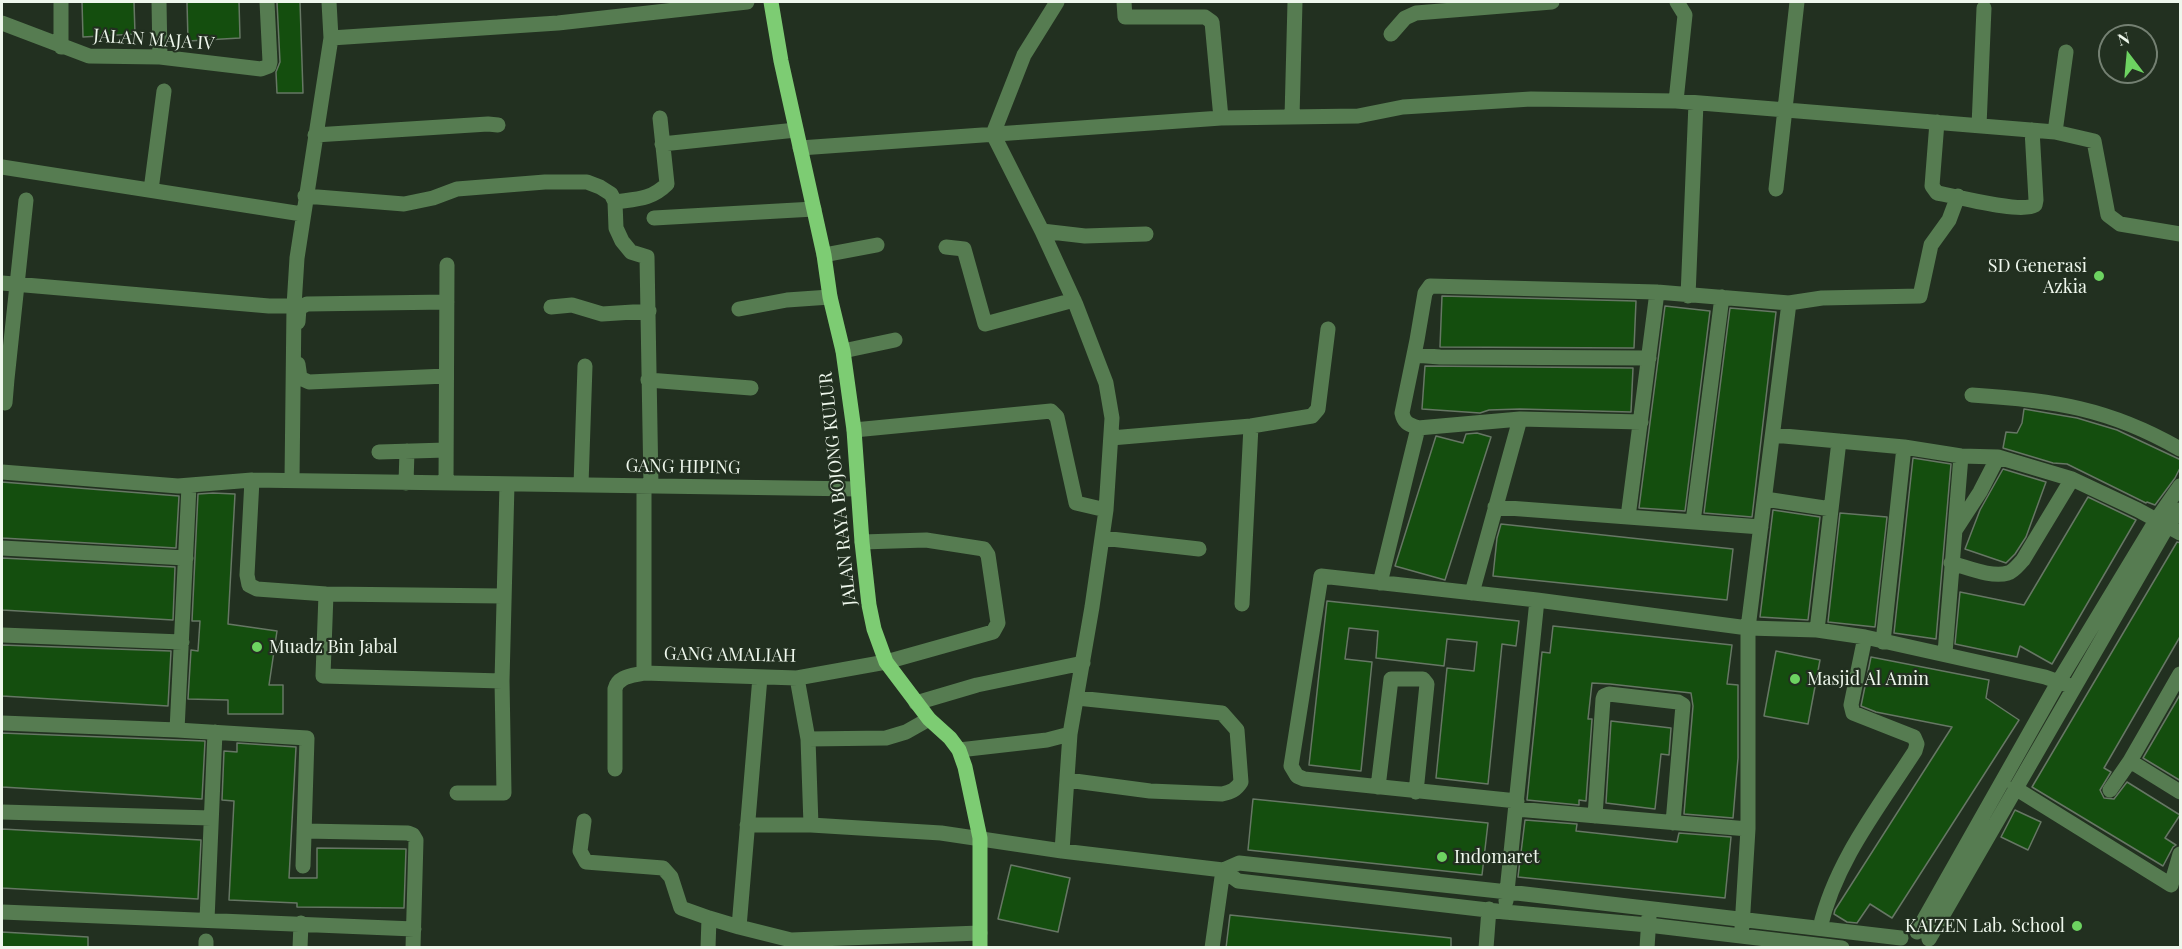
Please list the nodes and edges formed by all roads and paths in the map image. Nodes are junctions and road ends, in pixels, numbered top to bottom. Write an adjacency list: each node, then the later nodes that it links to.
1 (61, 2): 18 (street)
2 (159, 2): 20 (street)
3 (267, 2): 20 (street, JALAN MAJA IV)
4 (329, 2): 17 (street)
5 (747, 2): 13 (street)
6 (771, 2): 31 (main road, JALAN RAYA BOJONG KULUR)
7 (1057, 2): 35 (street)
8 (1124, 2): 27 (street)
9 (1295, 2): 25 (street)
10 (1552, 2): 16 (street)
11 (1677, 2): 22 (street)
12 (1797, 2): 24 (street)
13 (633, 8): 17 (street)
14 (1984, 8): 30 (street)
15 (2, 24): 18 (street, JALAN MAJA IV)
16 (1391, 34)
17 (331, 38): 34 (street)
18 (60, 47): 20 (street, JALAN MAJA IV)
19 (2066, 52): 33 (street)
20 (160, 57)
21 (164, 92): 40 (street)
22 (1676, 101): 23 (street); 25 (street)
23 (1696, 103): 24 (street); 58 (street)
24 (1786, 110): 28 (street); 39 (street)
25 (1292, 117): 27 (street)
26 (660, 118): 36 (street)
27 (1221, 118): 35 (street)
28 (1937, 122): 30 (street); 42 (street)
29 (498, 125): 34 (street)
30 (1979, 126): 32 (street)
31 (796, 130): 36 (street); 37 (main road, JALAN RAYA BOJONG KULUR)
32 (2032, 130): 33 (street); 42 (street)
33 (2055, 132): 50 (street)
34 (315, 135): 41 (street)
35 (993, 135): 37 (street); 48 (street)
36 (663, 144): 44 (street)
37 (800, 148): 45 (main road, JALAN RAYA BOJONG KULUR)
38 (2, 166): 40 (street)
39 (1776, 189)
40 (151, 190): 46 (street)
41 (305, 196): 44 (street); 46 (street)
42 (1958, 196): 63 (street)
43 (26, 200): 56 (street)
44 (615, 202): 67 (street)
45 (814, 209): 47 (street); 53 (main road, JALAN RAYA BOJONG KULUR)
46 (303, 214): 64 (street)
47 (654, 218)
48 (1042, 231): 49 (street); 61 (street)
49 (1146, 234)
50 (2181, 234)
51 (876, 245): 53 (street)
52 (946, 247): 61 (street)
53 (824, 255): 59 (main road, JALAN RAYA BOJONG KULUR)
54 (447, 265): 62 (street)
55 (2, 283): 56 (street)
56 (18, 284): 64 (street); 75 (street)
57 (1657, 292): 58 (street); 71 (street); 72 (street)
58 (1688, 296): 60 (street)
59 (830, 297): 66 (street); 70 (main road, JALAN RAYA BOJONG KULUR)
60 (1722, 297): 63 (street); 113 (street)
61 (1074, 300): 86 (street)
62 (447, 302): 74 (street); 74 (street)
63 (1789, 303): 85 (street)
64 (294, 306): 98 (street)
65 (551, 307): 67 (street)
66 (739, 309)
67 (649, 311): 76 (street)
68 (1328, 329): 82 (street)
69 (895, 340): 70 (street)
70 (843, 351): 84 (main road, JALAN RAYA BOJONG KULUR)
71 (1414, 355): 72 (street); 83 (street)
72 (1649, 358): 81 (street)
73 (585, 366): 102 (street)
74 (446, 376): 90 (street)
75 (4, 379): 79 (street)
76 (648, 380): 77 (street); 104 (street)
77 (751, 388)
78 (1971, 394): 89 (street)
79 (5, 403)
80 (1520, 419): 81 (street); 83 (street); 108 (street)
81 (1641, 422): 112 (street)
82 (1251, 426): 86 (street); 128 (street)
83 (1418, 428): 123 (street)
84 (854, 430): 106 (main road, JALAN RAYA BOJONG KULUR); 110 (street)
85 (1773, 435): 87 (street); 107 (street)
86 (1111, 438): 110 (street)
87 (1839, 441): 88 (street); 109 (street)
88 (1904, 447): 93 (street); 134 (street)
89 (2181, 449)
90 (446, 450): 91 (street); 100 (street)
91 (406, 451): 92 (street); 99 (street)
92 (379, 452)
93 (1961, 456): 94 (street); 116 (street)
94 (1998, 457): 96 (street); 116 (street)
95 (2, 472): 103 (street, GANG HIPING)
96 (2072, 479): 114 (street); 122 (street)
97 (252, 480): 98 (street, GANG HIPING); 103 (street, GANG HIPING); 125 (street)
98 (292, 480): 99 (street, GANG HIPING)
99 (406, 483): 100 (street, GANG HIPING)
100 (446, 483): 101 (street, GANG HIPING)
101 (507, 484): 102 (street, GANG HIPING); 126 (street)
102 (581, 485): 104 (street, GANG HIPING)
103 (189, 486): 121 (street)
104 (647, 486): 106 (street, GANG HIPING); 138 (street)
105 (2181, 486): 114 (street)
106 (858, 489): 118 (main road, JALAN RAYA BOJONG KULUR)
107 (1765, 499): 109 (street); 115 (street)
108 (1495, 507): 112 (street); 124 (street)
109 (1831, 508): 130 (street)
110 (1106, 510): 117 (street)
111 (2181, 510): 114 (street)
112 (1628, 517): 113 (street)
113 (1693, 522): 115 (street)
114 (2169, 526): 143 (street)
115 (1761, 527): 129 (street)
116 (1955, 531): 122 (street)
117 (1102, 538): 120 (street); 137 (street)
118 (862, 542): 136 (main road, JALAN RAYA BOJONG KULUR); 136 (street, GANG AMALIAH)
119 (2, 548): 121 (street)
120 (1198, 549)
121 (186, 558): 133 (street)
122 (1951, 563): 135 (street)
123 (1380, 583): 124 (street); 156 (street)
124 (1472, 593): 127 (street)
125 (326, 594): 126 (street); 142 (street)
126 (503, 596): 142 (street)
127 (1537, 600): 129 (street); 162 (street)
128 (1242, 604)
129 (1748, 628): 130 (street); 170 (street)
130 (1817, 630): 132 (street)
131 (2, 635): 133 (street)
132 (1865, 637): 134 (street); 187 (street)
133 (182, 642): 148 (street)
134 (1883, 642): 135 (street)
135 (1945, 653): 143 (street)
136 (885, 662): 141 (street, GANG AMALIAH); 145 (main road, JALAN RAYA BOJONG KULUR)
137 (1083, 663): 144 (street); 145 (street)
138 (644, 673): 140 (street, GANG AMALIAH); 154 (street)
139 (2181, 674): 153 (street)
140 (760, 677): 141 (street, GANG AMALIAH); 168 (street)
141 (797, 678): 151 (street)
142 (502, 681): 161 (street)
143 (2066, 684): 157 (street); 191 (street)
144 (1077, 698): 150 (street); 155 (street)
145 (916, 703): 146 (main road, JALAN RAYA BOJONG KULUR)
146 (929, 720): 151 (street); 152 (main road, JALAN RAYA BOJONG KULUR)
147 (2, 723): 148 (street)
148 (177, 730): 149 (street)
149 (215, 732): 165 (street); 171 (street)
150 (1070, 734): 152 (street); 155 (street)
151 (808, 739): 169 (street)
152 (959, 750): 172 (main road, JALAN RAYA BOJONG KULUR)
153 (2130, 761): 158 (street); 160 (street)
154 (615, 769)
155 (1067, 780): 173 (street)
156 (1378, 788): 159 (street); 159 (street)
157 (2015, 788): 174 (street); 191 (street)
158 (2110, 790)
159 (1416, 792): 162 (street)
160 (2181, 792)
161 (457, 793)
162 (1517, 805): 164 (street); 177 (street)
163 (2, 812): 165 (street)
164 (1595, 816): 167 (street); 167 (street)
165 (212, 818): 183 (street)
166 (584, 821): 181 (street)
167 (1673, 823): 170 (street)
168 (747, 825): 169 (street); 186 (street)
169 (811, 825): 172 (street)
170 (1749, 829): 182 (street)
171 (304, 831): 175 (street); 188 (street)
172 (980, 838): 173 (street); 190 (main road, JALAN RAYA BOJONG KULUR)
173 (1062, 851): 176 (street)
174 (2181, 854)
175 (303, 866)
176 (1223, 870): 177 (street); 179 (street); 196 (street)
177 (1508, 892): 178 (street); 179 (street)
178 (1649, 908): 182 (street); 185 (street)
179 (1497, 911): 185 (street); 197 (street)
180 (2, 912): 183 (street)
181 (709, 918): 186 (street); 195 (street)
182 (1743, 919): 187 (street); 189 (street)
183 (207, 920): 184 (street)
184 (301, 923): 188 (street); 193 (street)
185 (1648, 925): 189 (street); 198 (street)
186 (739, 927): 190 (street)
187 (1820, 928): 192 (street)
188 (414, 929): 194 (street)
189 (1740, 935): 199 (street)
190 (980, 940)
191 (1926, 940): 192 (street)
192 (1898, 943)
193 (300, 948)
194 (413, 948)
195 (708, 948)
196 (1212, 948)
197 (1486, 948)
198 (1647, 948)
199 (1842, 948)

